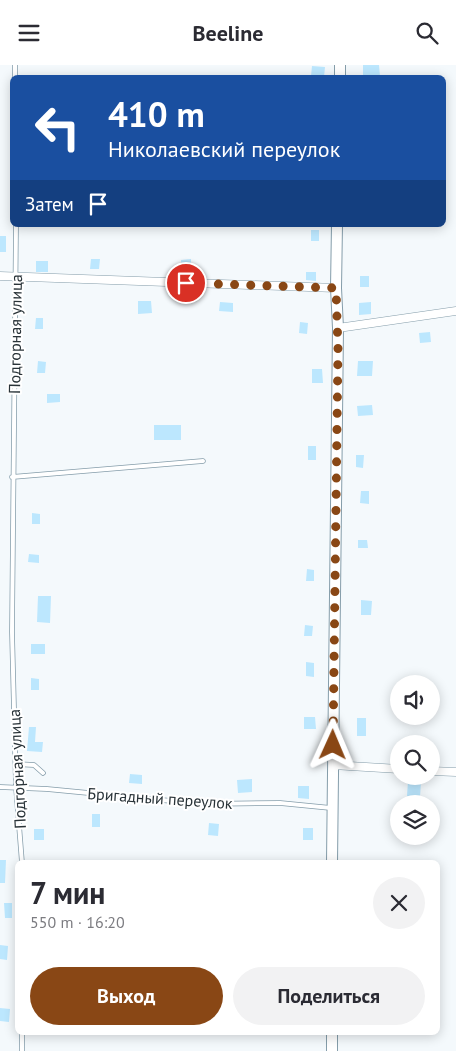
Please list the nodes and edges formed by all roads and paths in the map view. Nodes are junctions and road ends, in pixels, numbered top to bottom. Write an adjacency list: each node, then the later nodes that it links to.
1 (16, 227): 4 (lane, Подгорная улица)
2 (338, 227): 5 (street)
3 (0, 276): 4 (street)
4 (16, 277): 5 (street); 9 (lane, Подгорная улица)
5 (336, 288): 7 (street)
6 (456, 311): 7 (street)
7 (338, 328): 11 (street)
8 (204, 461): 9 (lane)
9 (12, 477): 10 (lane, Подгорная улица)
10 (16, 764): 15 (lane); 17 (lane, Подгорная улица)
11 (333, 765): 12 (street); 18 (street)
12 (390, 768)
13 (440, 771): 14 (street)
14 (456, 772)
15 (43, 773)
16 (0, 787): 17 (lane, Бригадный переулок)
17 (16, 787): 18 (lane, Бригадный переулок); 19 (lane, Подгорная улица)
18 (333, 809): 20 (street)
19 (22, 860)
20 (332, 860)
21 (22, 1035): 23 (lane)
22 (332, 1035): 24 (street)
23 (22, 1051)
24 (332, 1051)

